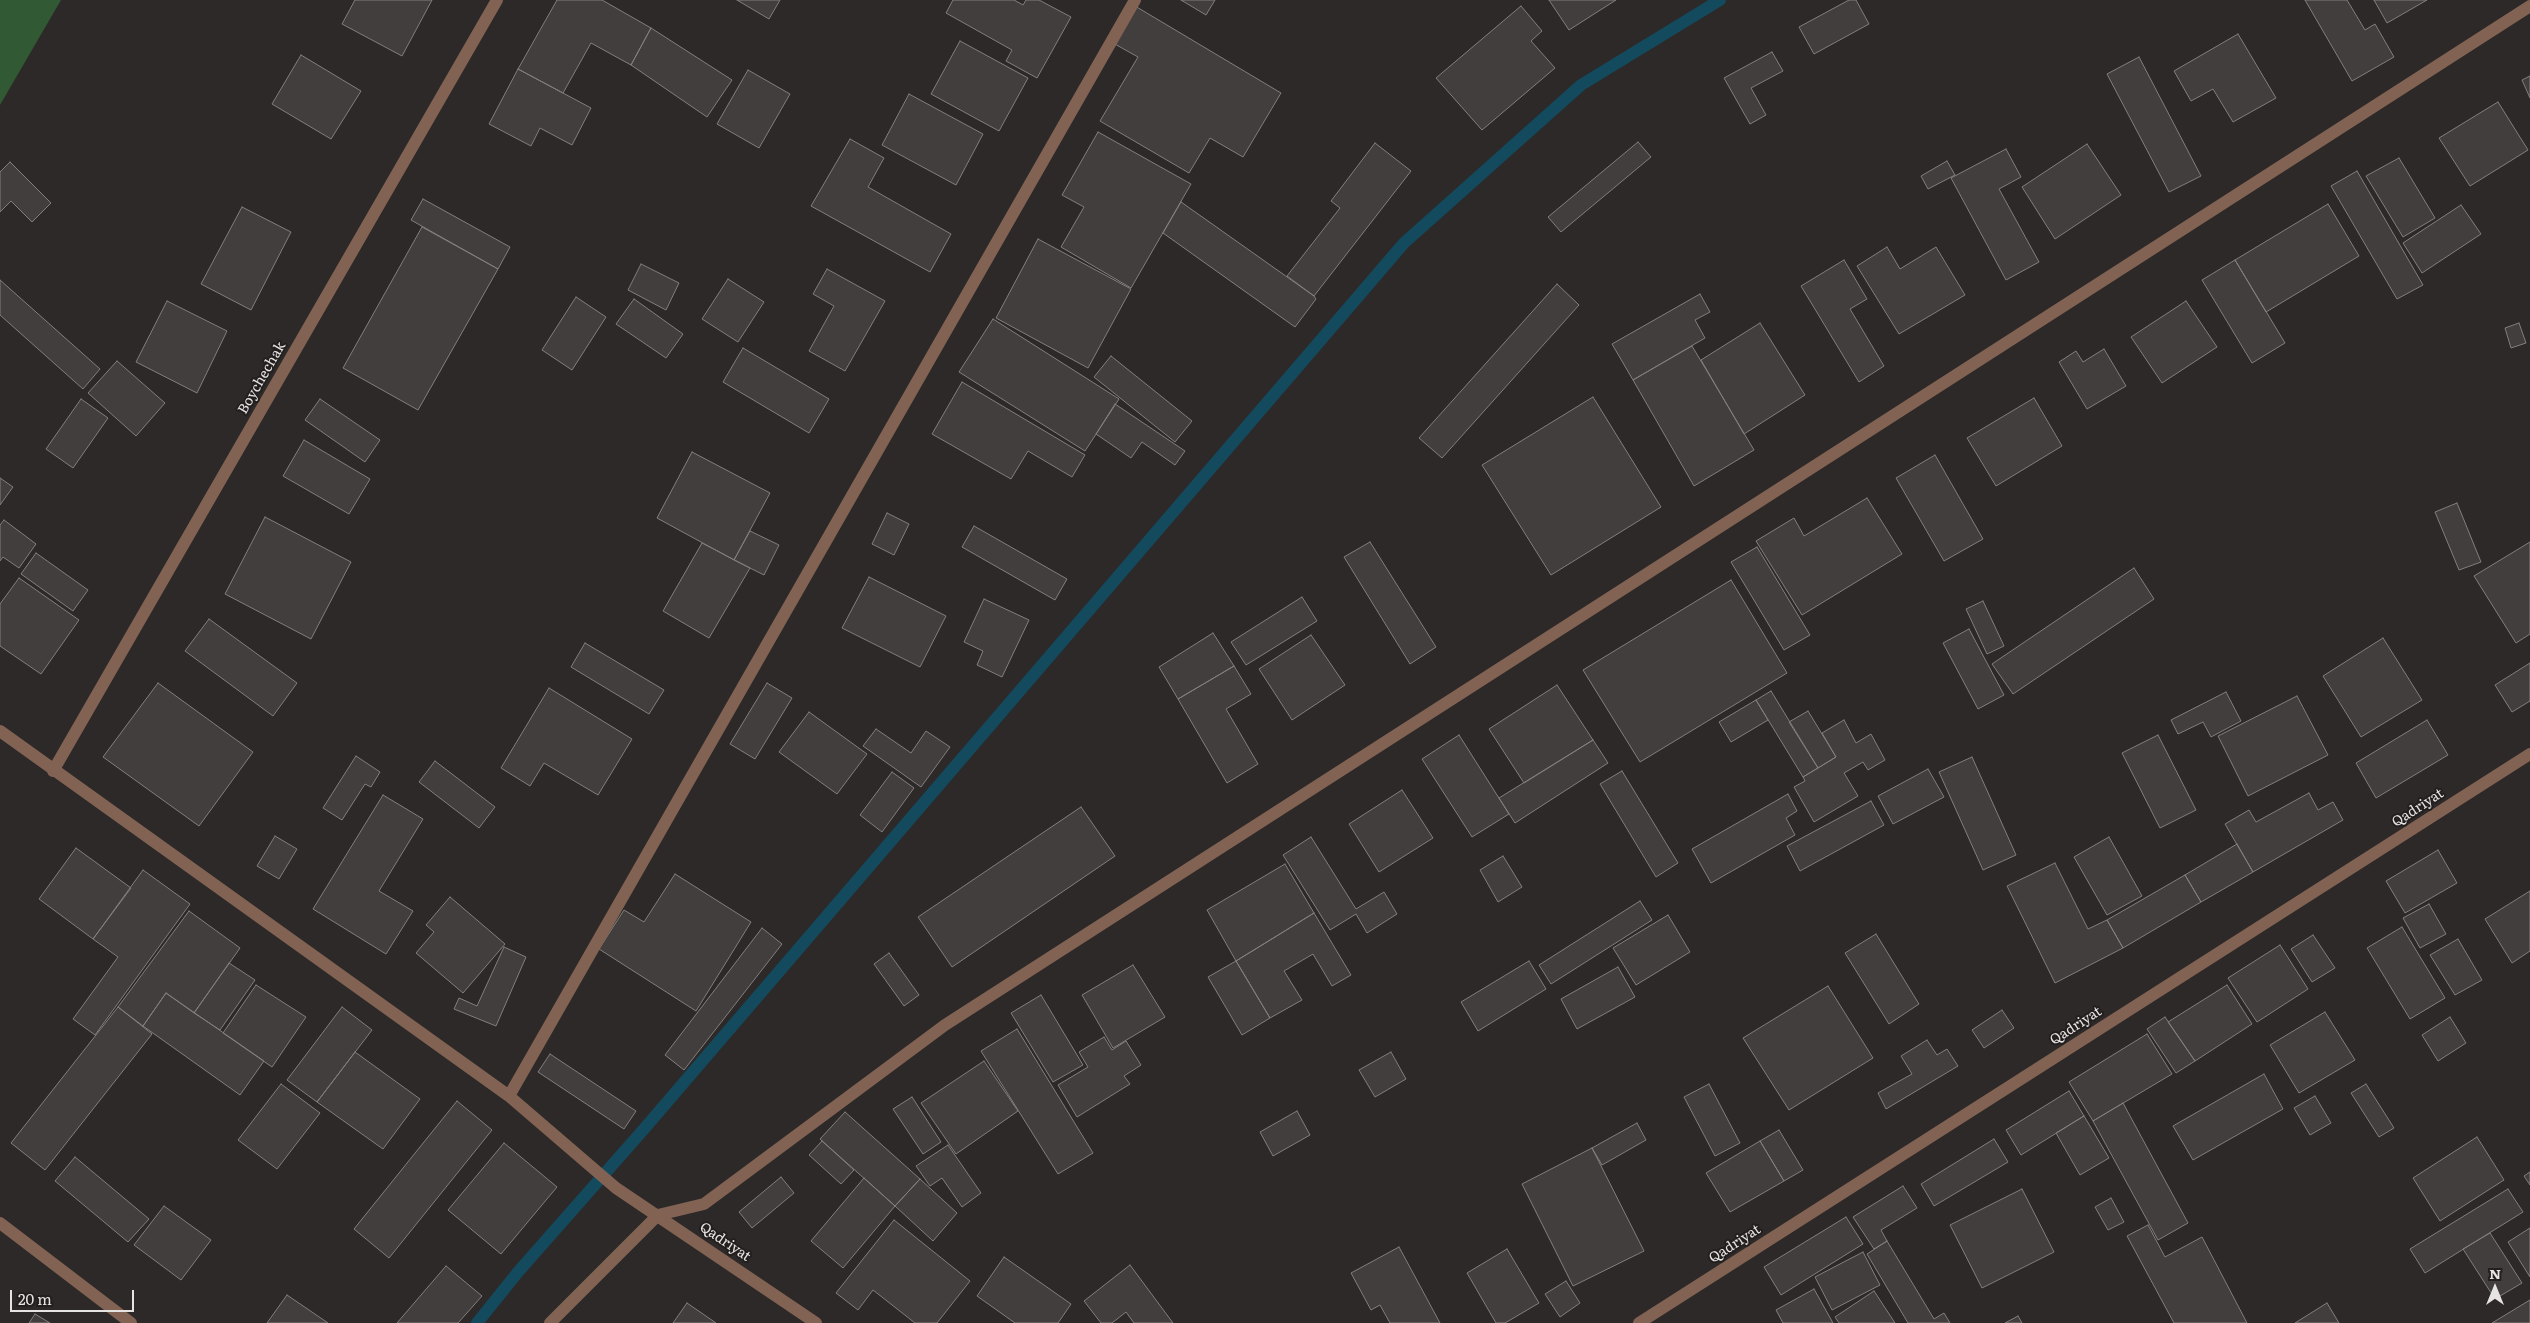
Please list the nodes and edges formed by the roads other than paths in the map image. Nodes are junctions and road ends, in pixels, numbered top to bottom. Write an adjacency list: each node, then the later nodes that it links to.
1 (497, 0): 6 (street, Boychechak)
2 (1135, 0): 7 (street)
3 (2530, 6): 8 (street)
4 (0, 732): 6 (street, Qadriyat)
5 (2530, 754): 13 (street, Qadriyat)
6 (53, 771): 7 (street, Qadriyat)
7 (509, 1096): 8 (street, Qadriyat)
8 (658, 1214): 11 (street); 12 (street, Qadriyat)
9 (0, 1223): 10 (street)
10 (131, 1323)
11 (550, 1323)
12 (816, 1323)
13 (1638, 1323)

